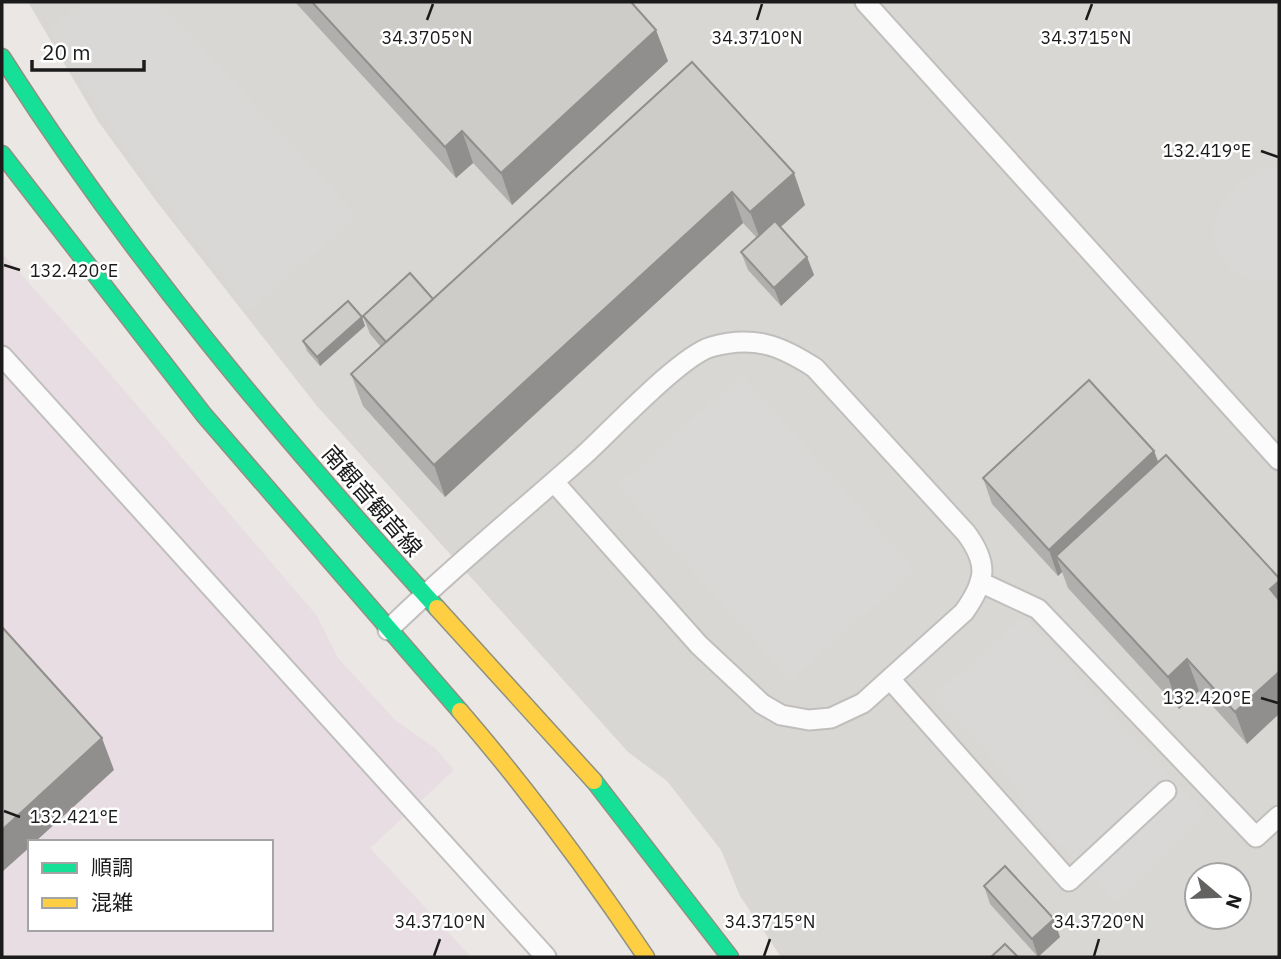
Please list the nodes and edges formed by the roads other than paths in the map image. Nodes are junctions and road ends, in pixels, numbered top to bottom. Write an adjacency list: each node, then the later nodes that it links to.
1 (865, 2): 5 (lane)
2 (2, 57): 8 (main road, 南観音観音線)
3 (2, 154): 9 (main road)
4 (2, 356): 13 (lane)
5 (1279, 460)
6 (554, 482): 7 (lane); 8 (lane); 10 (lane)
7 (980, 582): 10 (lane); 12 (lane)
8 (424, 594): 9 (lane); 17 (main road, 南観音観音線)
9 (388, 630): 16 (main road)
10 (890, 679): 11 (lane)
11 (1166, 791)
12 (1279, 816)
13 (533, 940): 14 (lane); 15 (lane)
14 (546, 957)
15 (554, 957)
16 (646, 957)
17 (730, 957)

